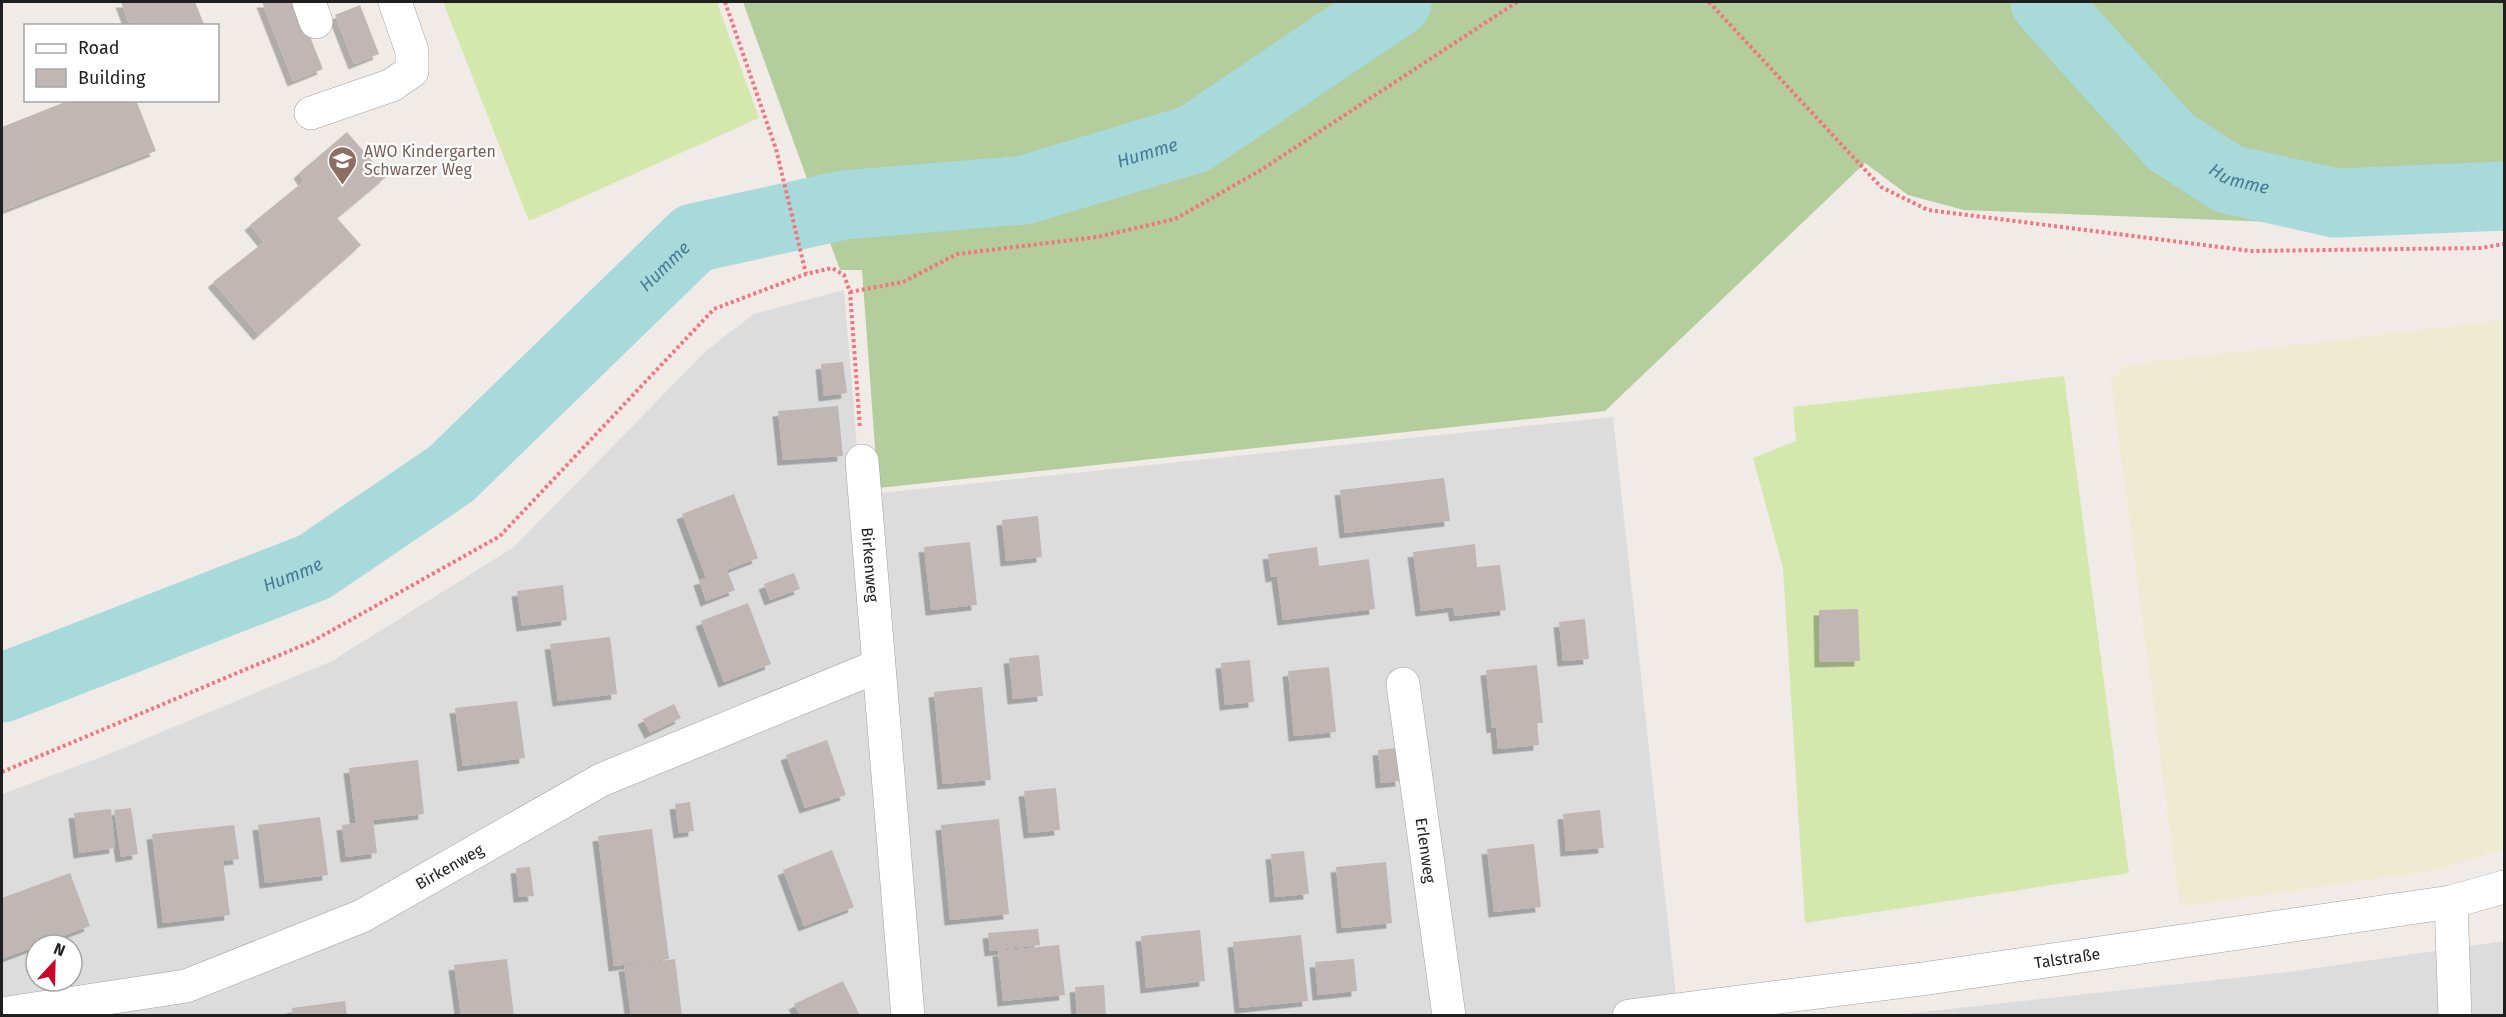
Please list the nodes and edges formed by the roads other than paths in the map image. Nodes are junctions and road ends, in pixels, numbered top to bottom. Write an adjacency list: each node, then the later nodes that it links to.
1 (395, 2): 2 (street)
2 (310, 113)
3 (862, 461): 4 (street, Birkenweg)
4 (878, 666): 8 (street, Birkenweg); 9 (street, Birkenweg)
5 (1403, 684): 10 (street, Erlenweg)
6 (2505, 887): 7 (street, Talstraße)
7 (2451, 902): 11 (street, Talstraße); 12 (street)
8 (2, 1014)
9 (908, 1016)
10 (1449, 1016)
11 (1629, 1016)
12 (2455, 1016)

